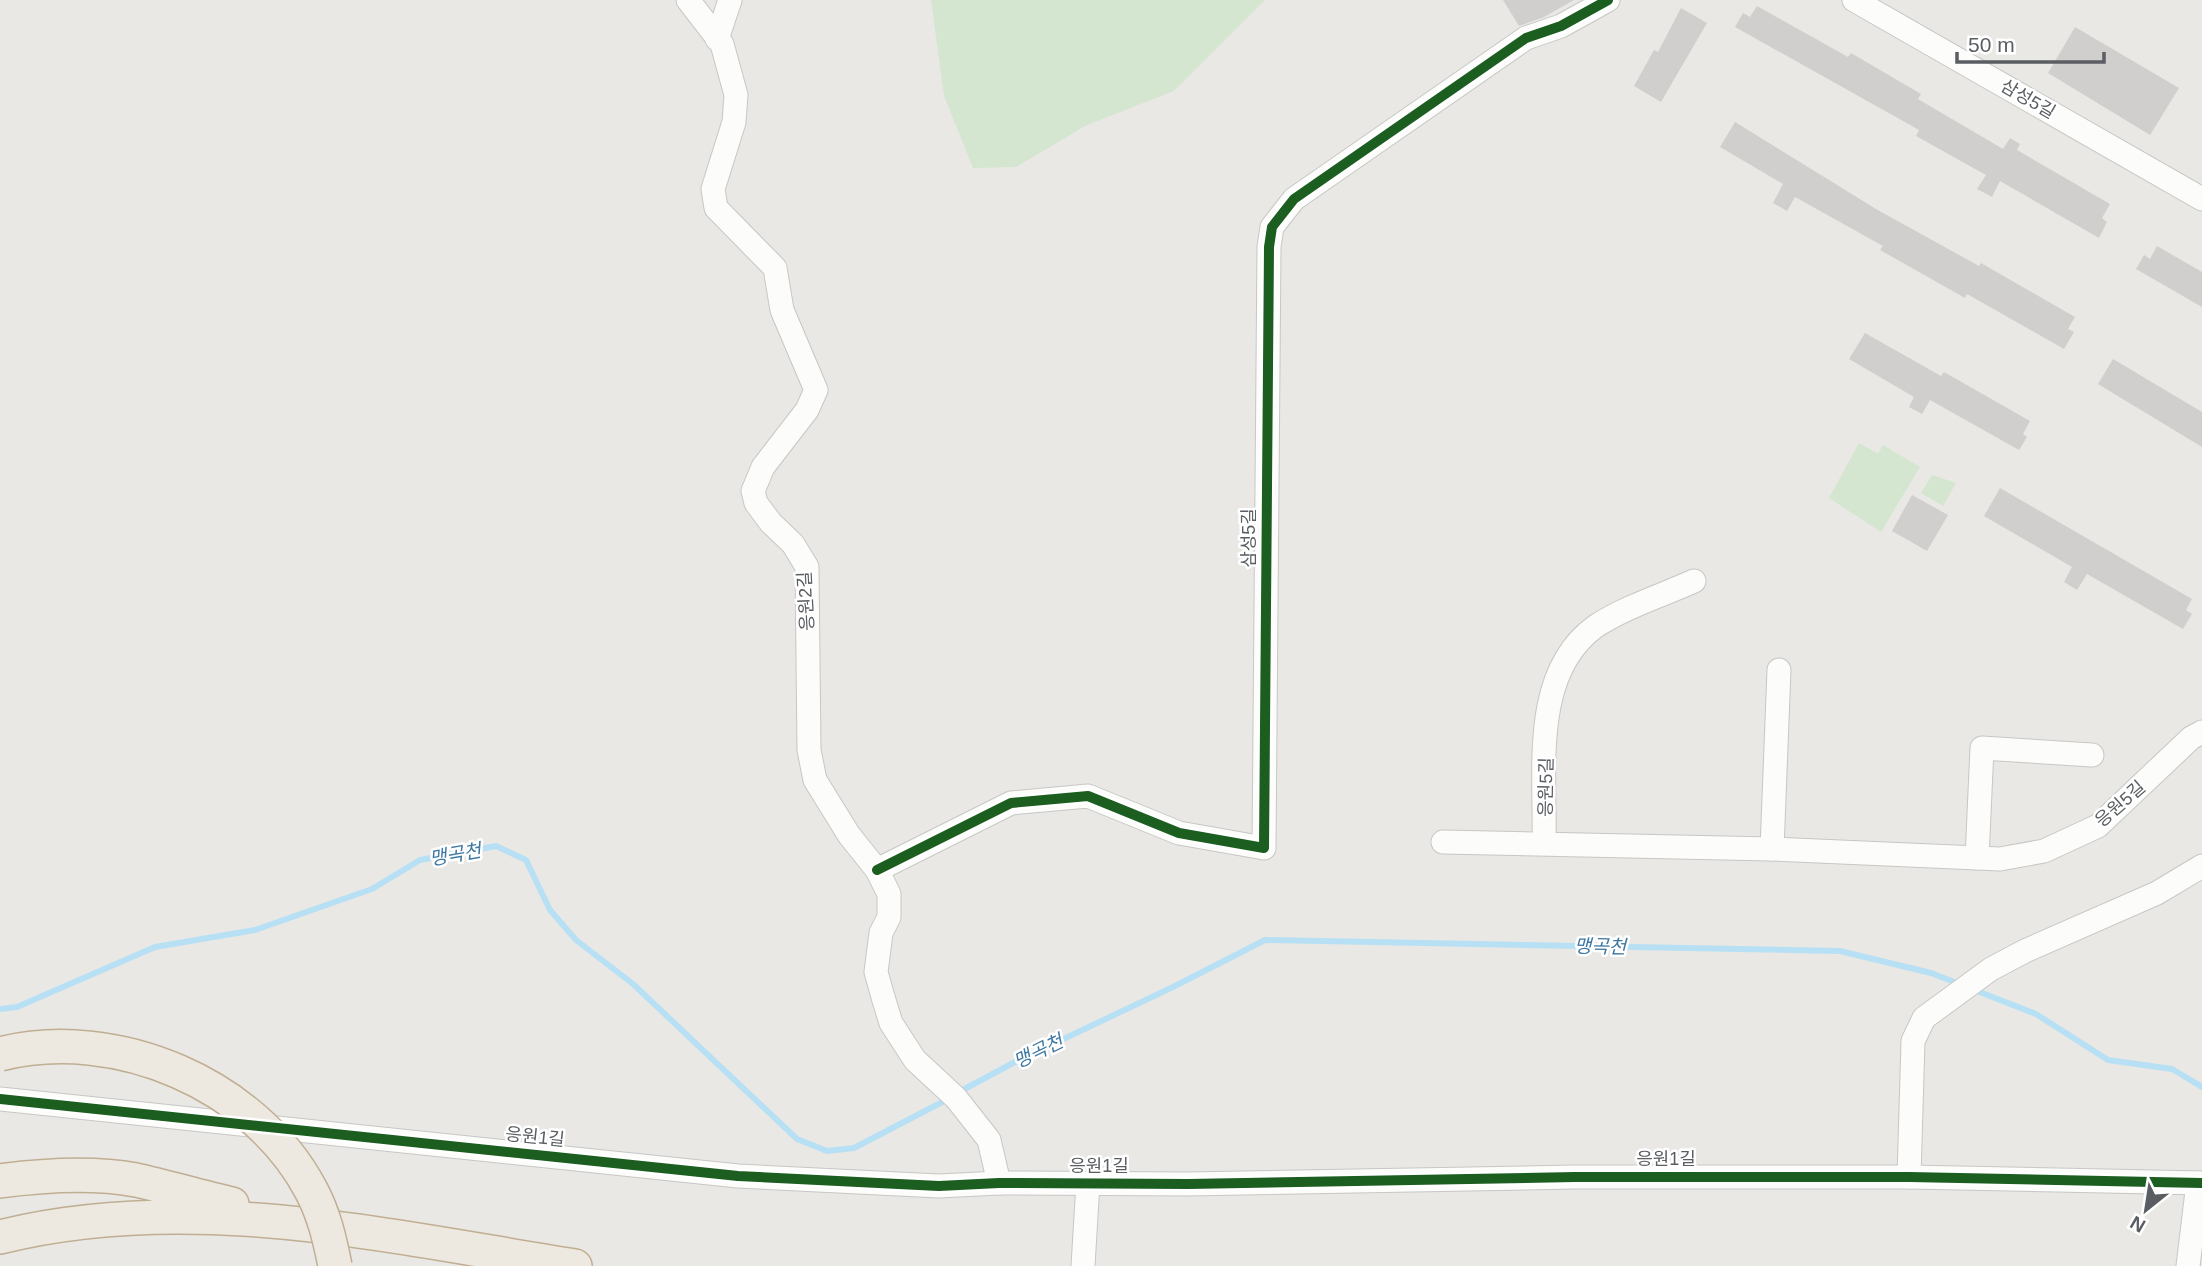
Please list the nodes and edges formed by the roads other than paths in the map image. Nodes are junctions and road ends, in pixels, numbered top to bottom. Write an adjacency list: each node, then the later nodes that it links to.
1 (688, 0): 5 (street, 응원2길)
2 (730, 0): 5 (street)
3 (1608, 0): 16 (street, 삼성5길)
4 (1854, 0): 6 (street, 삼성5길)
5 (717, 38): 16 (street, 응원2길)
6 (2202, 199)
7 (1694, 581): 12 (street, 응원5길)
8 (1779, 670): 13 (street)
9 (2202, 732): 14 (street, 응원5길)
10 (2092, 755): 14 (street)
11 (1443, 842): 12 (street)
12 (1544, 842): 13 (street, 응원5길)
13 (1773, 849): 14 (street, 응원5길)
14 (1977, 858)
15 (2202, 866): 19 (street)
16 (877, 870): 21 (street, 응원2길)
17 (0, 1054): 27 (highway, bridge)
18 (0, 1099): 21 (street, 응원1길)
19 (1909, 1177): 22 (street, 응원1길); 23 (street, 응원1길)
20 (0, 1181): 24 (highway)
21 (999, 1183): 22 (street, 응원1길)
22 (1088, 1183): 26 (street, 응원1길)
23 (2200, 1183): 29 (street)
24 (347, 1230): 25 (highway); 28 (highway)
25 (0, 1237)
26 (1083, 1256)
27 (335, 1266)
28 (575, 1266)
29 (2188, 1266)

